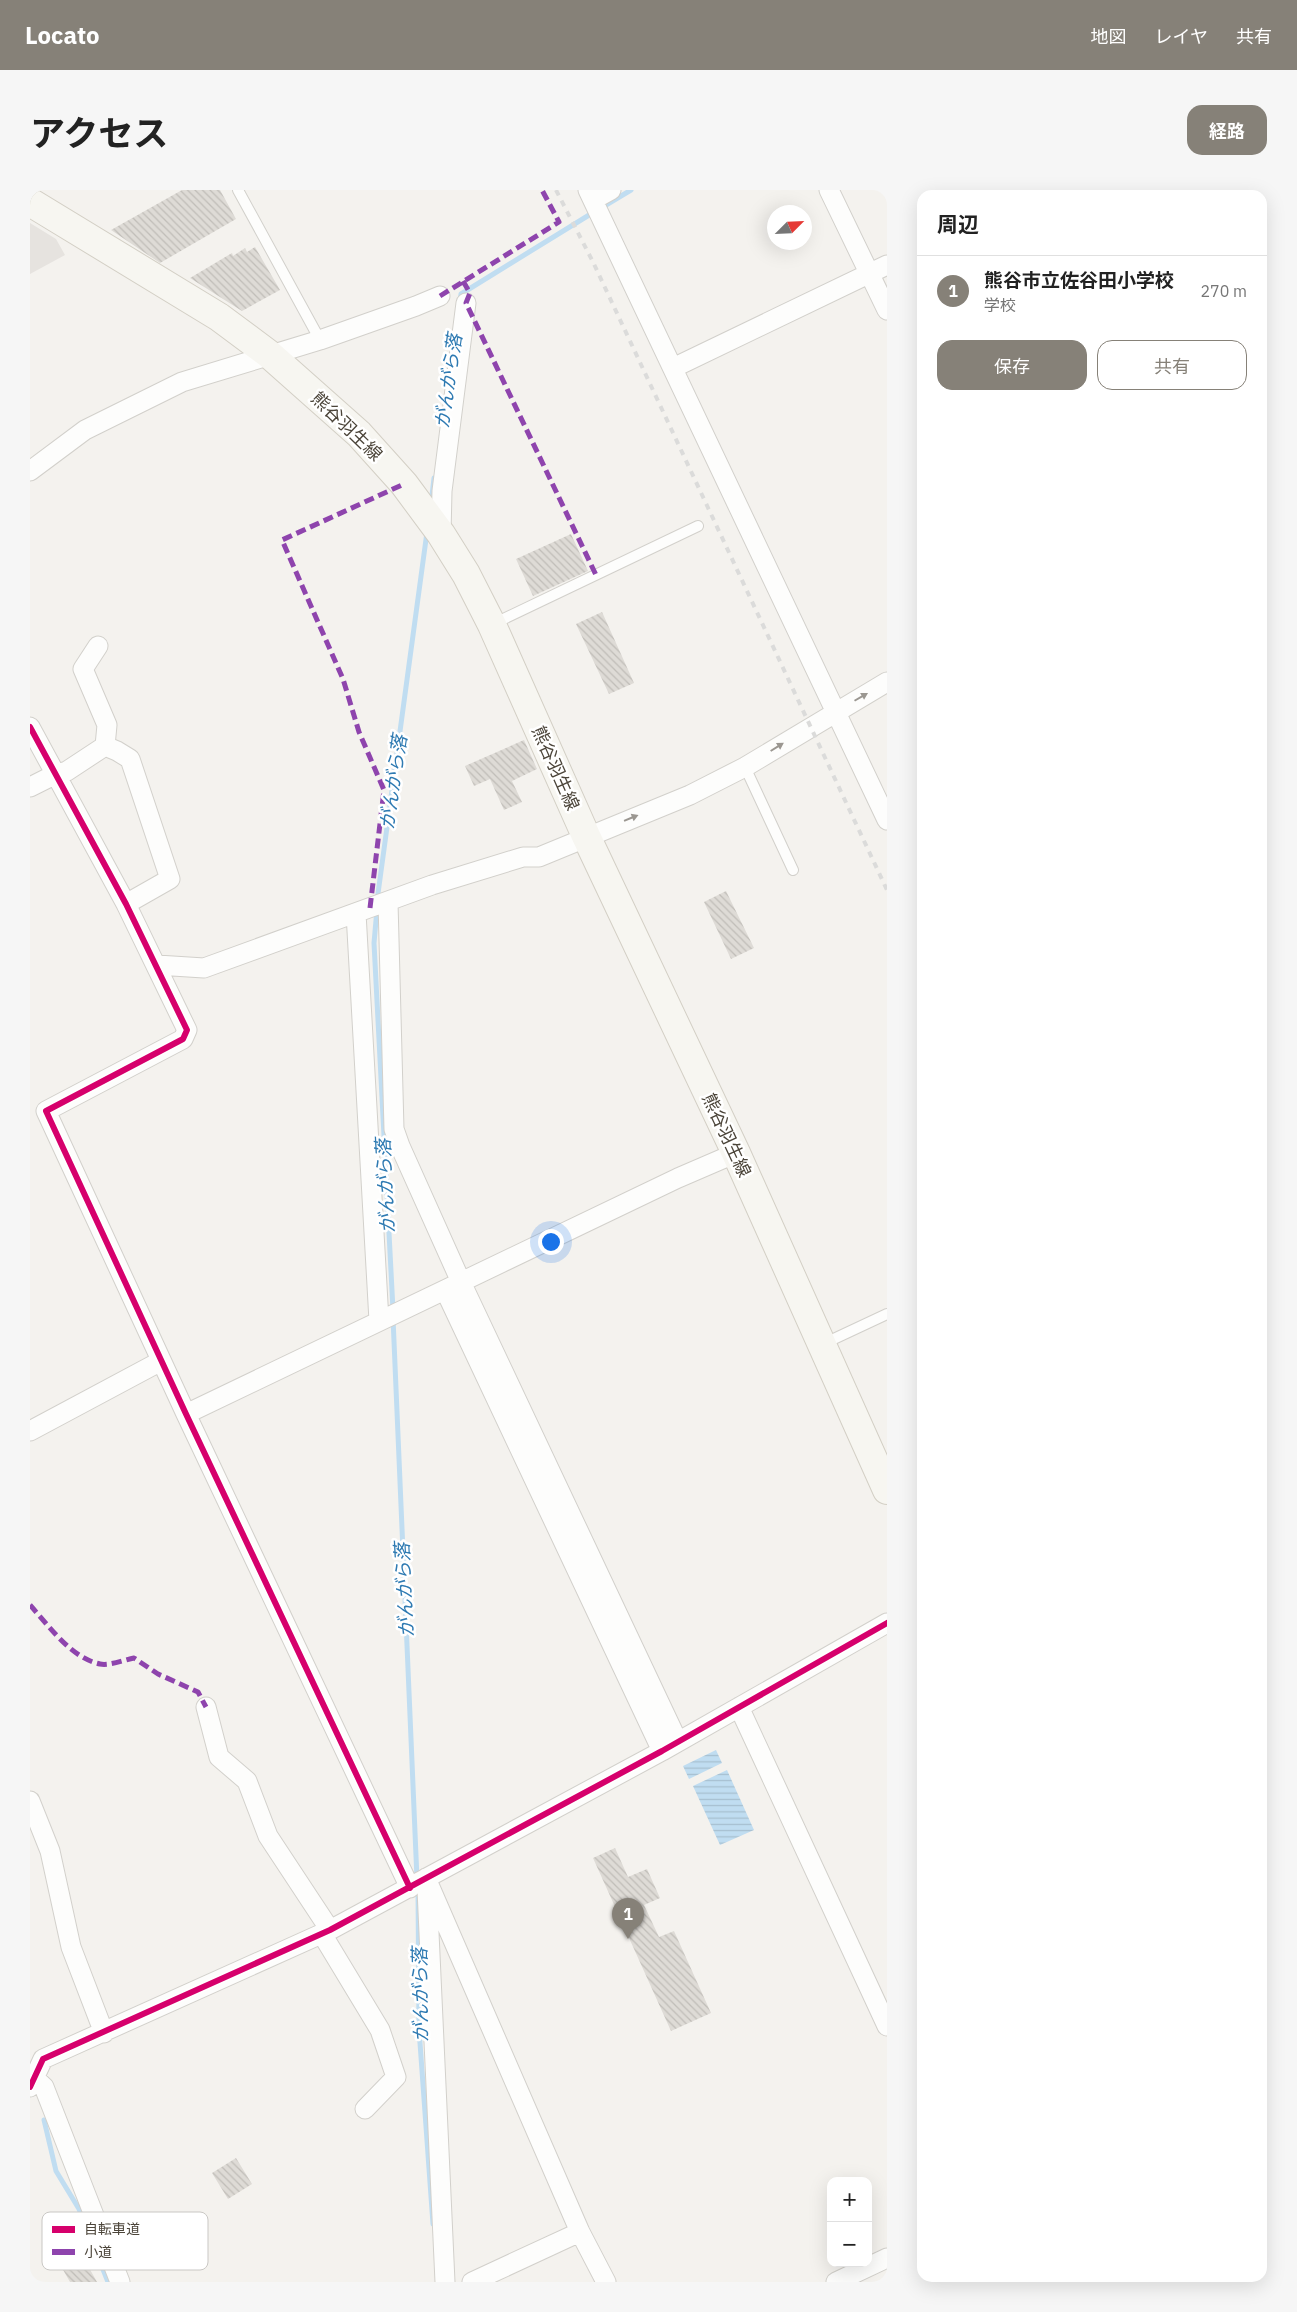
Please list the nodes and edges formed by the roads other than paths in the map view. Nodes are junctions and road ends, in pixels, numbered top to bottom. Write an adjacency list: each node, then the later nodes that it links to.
1 (36, 190): 5 (street)
2 (238, 190): 13 (lane)
3 (611, 190): 7 (street)
4 (829, 190): 9 (street)
5 (30, 193)
6 (30, 202): 14 (main road, 熊谷羽生線)
7 (595, 202): 15 (street)
8 (887, 265): 9 (street)
9 (869, 274): 12 (street); 15 (street)
10 (440, 296): 13 (street)
11 (466, 303): 18 (street)
12 (887, 310)
13 (320, 340): 14 (street)
14 (270, 355): 16 (street); 18 (main road, 熊谷羽生線)
15 (673, 368): 22 (street)
16 (30, 472)
17 (698, 526): 19 (lane)
18 (439, 531): 19 (main road, 熊谷羽生線)
19 (492, 625): 29 (main road, 熊谷羽生線)
20 (98, 646): 24 (street)
21 (887, 682): 22 (street, one-way to 21)
22 (835, 711): 25 (street, one-way to 22); 28 (street)
23 (30, 727): 26 (street)
24 (106, 746): 26 (street); 31 (street)
25 (745, 767): 29 (street, one-way to 25); 30 (lane)
26 (54, 775): 27 (street); 31 (street)
27 (30, 787)
28 (887, 820)
29 (586, 836): 32 (street); 36 (main road, 熊谷羽生線)
30 (793, 870)
31 (126, 904): 33 (street)
32 (371, 908): 33 (street); 34 (street); 35 (street)
33 (157, 965): 41 (street)
34 (394, 1129): 35 (street); 37 (street)
35 (371, 1132): 39 (street)
36 (736, 1153): 37 (street); 40 (main road, 熊谷羽生線)
37 (453, 1286): 39 (street); 48 (street); 49 (street)
38 (887, 1314): 40 (lane)
39 (381, 1320): 42 (street)
40 (822, 1344): 44 (main road, 熊谷羽生線)
41 (161, 1361): 42 (street); 43 (street)
42 (186, 1414): 51 (street)
43 (30, 1431)
44 (887, 1490)
45 (887, 1623): 47 (street)
46 (206, 1707): 52 (street)
47 (739, 1707): 48 (street); 53 (street)
48 (678, 1742): 49 (street)
49 (662, 1751): 51 (street)
50 (30, 1801): 54 (street)
51 (418, 1883): 52 (street); 58 (street); 62 (street)
52 (326, 1932): 54 (street); 56 (street)
53 (887, 2026)
54 (104, 2033): 55 (street)
55 (31, 2079): 57 (street)
56 (365, 2110)
57 (93, 2212)
58 (580, 2232): 63 (street); 64 (street)
59 (887, 2258): 65 (street)
60 (115, 2270): 61 (street)
61 (120, 2282)
62 (445, 2282)
63 (472, 2282)
64 (606, 2282)
65 (836, 2282)

